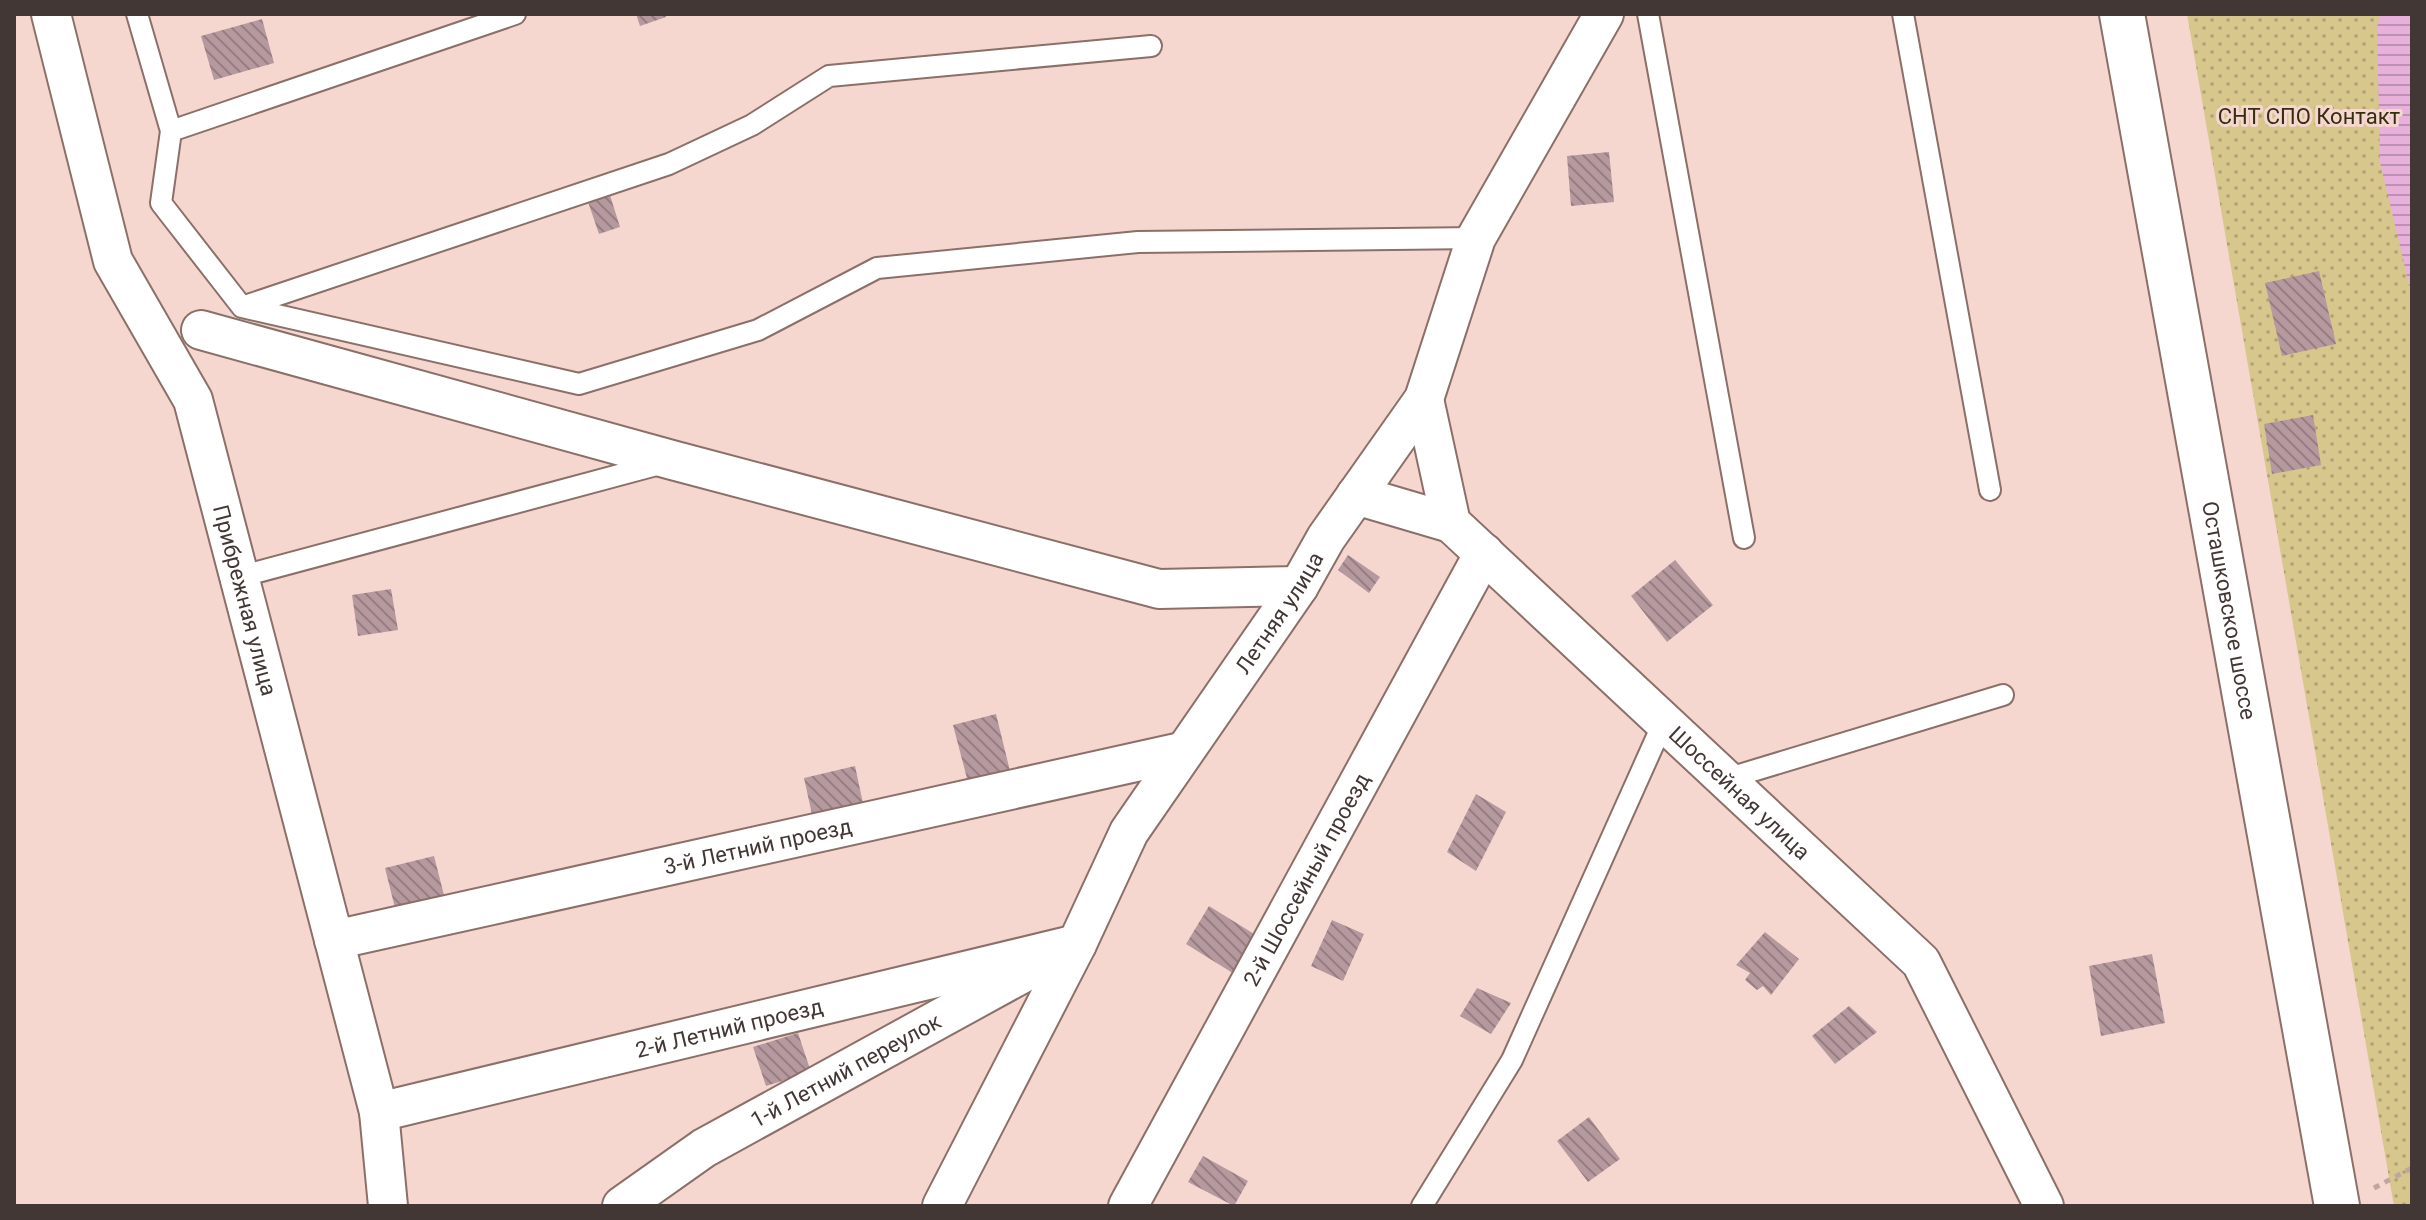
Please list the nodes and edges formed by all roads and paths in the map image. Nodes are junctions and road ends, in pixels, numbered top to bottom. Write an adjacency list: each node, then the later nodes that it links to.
1 (51, 14): 20 (street, Прибрежная улица)
2 (137, 14): 9 (lane)
3 (515, 14): 9 (lane)
4 (1604, 14): 10 (street, Летняя улица)
5 (1648, 14): 18 (lane)
6 (1903, 14): 15 (lane)
7 (2122, 14): 30 (main road, Осташковское шоссе)
8 (1151, 46): 11 (lane)
9 (171, 131): 11 (lane)
10 (1476, 238): 11 (lane); 13 (street, Летняя улица)
11 (242, 307)
12 (201, 330): 14 (street)
13 (1424, 399): 16 (street, Летняя улица); 17 (street)
14 (672, 460): 20 (lane); 21 (street)
15 (1990, 490)
16 (1356, 495): 17 (street); 21 (street, Летняя улица)
17 (1451, 523): 19 (street, Шоссейная улица)
18 (1744, 538)
19 (1484, 553): 23 (street, Шоссейная улица); 34 (street, 2-й Шоссейный проезд)
20 (239, 577): 26 (street, Прибрежная улица)
21 (1299, 586): 24 (street, Летняя улица)
22 (2003, 695): 25 (lane)
23 (1664, 721): 25 (street, Шоссейная улица); 35 (lane)
24 (1181, 752): 26 (street, 3-й Летний проезд); 27 (street, Летняя улица)
25 (1726, 779): 36 (street, Шоссейная улица)
26 (334, 940): 28 (street, Прибрежная улица)
27 (1077, 944): 28 (street, 2-й Летний проезд); 32 (street, 1-й Летний переулок); 33 (street, Летняя улица)
28 (379, 1112): 31 (street, Прибрежная улица)
29 (2412, 1168): 30 (path)
30 (2355, 1198)
31 (388, 1206)
32 (622, 1206)
33 (942, 1206)
34 (1128, 1206)
35 (1422, 1206)
36 (2044, 1206)

